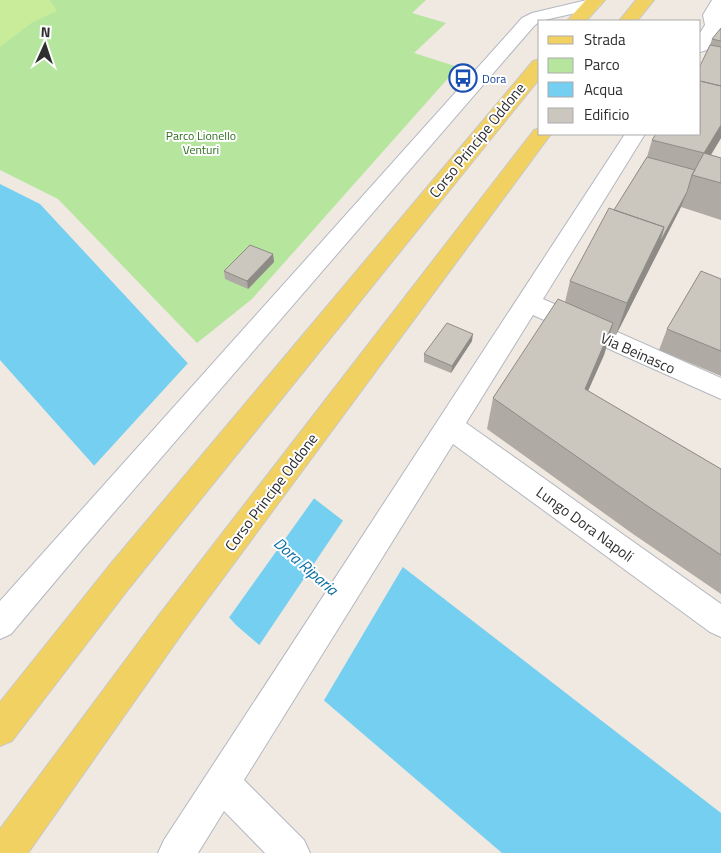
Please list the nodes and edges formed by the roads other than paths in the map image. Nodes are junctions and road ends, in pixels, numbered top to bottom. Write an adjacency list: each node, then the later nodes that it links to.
1 (645, 0): 5 (main road)
2 (721, 0): 6 (street)
3 (594, 2): 4 (main road); 14 (street)
4 (577, 20)
5 (629, 20)
6 (701, 44)
7 (538, 67): 15 (main road, Corso Principe Oddone)
8 (540, 135): 17 (main road, Corso Principe Oddone)
9 (634, 135): 10 (street)
10 (529, 302): 11 (street, Via Beinasco); 12 (street)
11 (721, 389)
12 (449, 426): 13 (street, Lungo Dora Napoli); 16 (street)
13 (721, 622)
14 (0, 624)
15 (0, 729)
16 (222, 784): 18 (street); 19 (street)
17 (5, 853)
18 (177, 853)
19 (291, 853)

